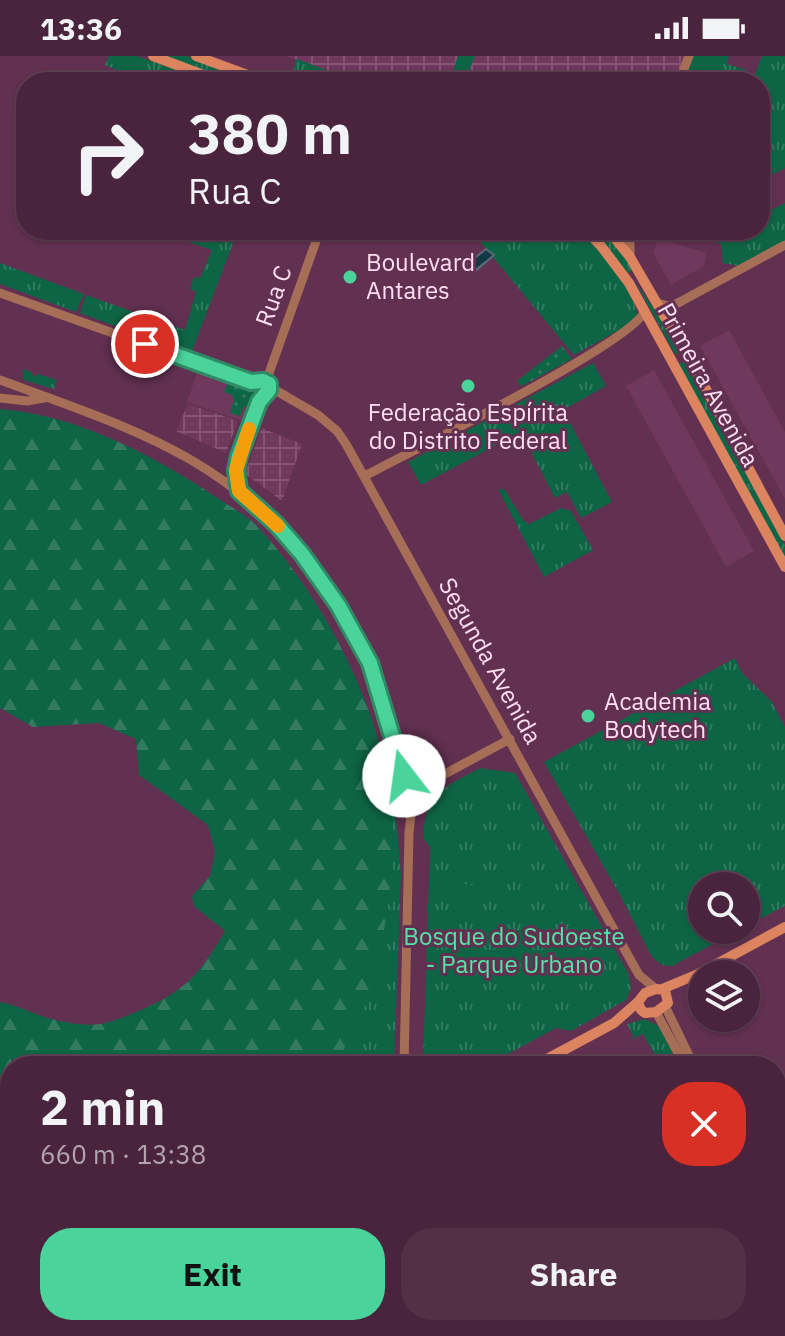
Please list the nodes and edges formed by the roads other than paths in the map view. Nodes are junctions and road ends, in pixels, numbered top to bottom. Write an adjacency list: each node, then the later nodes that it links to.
1 (153, 56): 3 (main road)
2 (196, 56): 4 (main road)
3 (195, 72)
4 (240, 72)
5 (316, 240): 23 (street, Rua C)
6 (595, 240): 12 (main road, Primeira Avenida)
7 (616, 240): 10 (main road)
8 (630, 240): 10 (street)
9 (785, 245): 15 (street)
10 (630, 257): 11 (main road, Primeira Avenida)
11 (641, 278): 12 (main road); 14 (main road, Primeira Avenida)
12 (629, 283): 16 (main road, Primeira Avenida)
13 (0, 293): 23 (street, Segunda Avenida)
14 (657, 303): 15 (street); 17 (main road, Primeira Avenida)
15 (678, 303): 17 (street)
16 (645, 311): 18 (street); 19 (main road, Primeira Avenida)
17 (668, 323): 20 (main road, Primeira Avenida)
18 (631, 328): 19 (street); 28 (street)
19 (655, 329): 21 (main road, Primeira Avenida)
20 (685, 353): 21 (main road); 31 (main road, Primeira Avenida)
21 (671, 358): 32 (main road, Primeira Avenida)
22 (0, 380): 24 (street)
23 (264, 387): 26 (street, Rua C); 28 (street, Segunda Avenida)
24 (46, 397): 25 (street); 27 (street)
25 (0, 398)
26 (234, 468): 27 (street); 29 (street, Rua C); 30 (street)
27 (214, 474): 29 (street)
28 (365, 476): 33 (street, Segunda Avenida)
29 (227, 482): 30 (street)
30 (239, 491): 34 (street)
31 (785, 536)
32 (785, 567)
33 (510, 739): 36 (street); 41 (street, Segunda Avenida)
34 (399, 762): 35 (street); 36 (street)
35 (397, 788): 36 (street); 37 (street)
36 (411, 794): 37 (street); 38 (street)
37 (399, 806): 38 (street)
38 (409, 833): 48 (street)
39 (785, 927): 40 (main road)
40 (724, 960)
41 (639, 975): 44 (street, Segunda Avenida); 45 (street, Segunda Avenida)
42 (688, 978): 44 (main road)
43 (688, 982): 46 (main road)
44 (659, 989): 45 (main road); 46 (main road)
45 (639, 1000): 46 (main road); 47 (main road)
46 (659, 1009): 47 (main road); 50 (street); 51 (street)
47 (614, 1023): 49 (main road)
48 (404, 1056)
49 (553, 1056)
50 (680, 1056)
51 (688, 1056)

